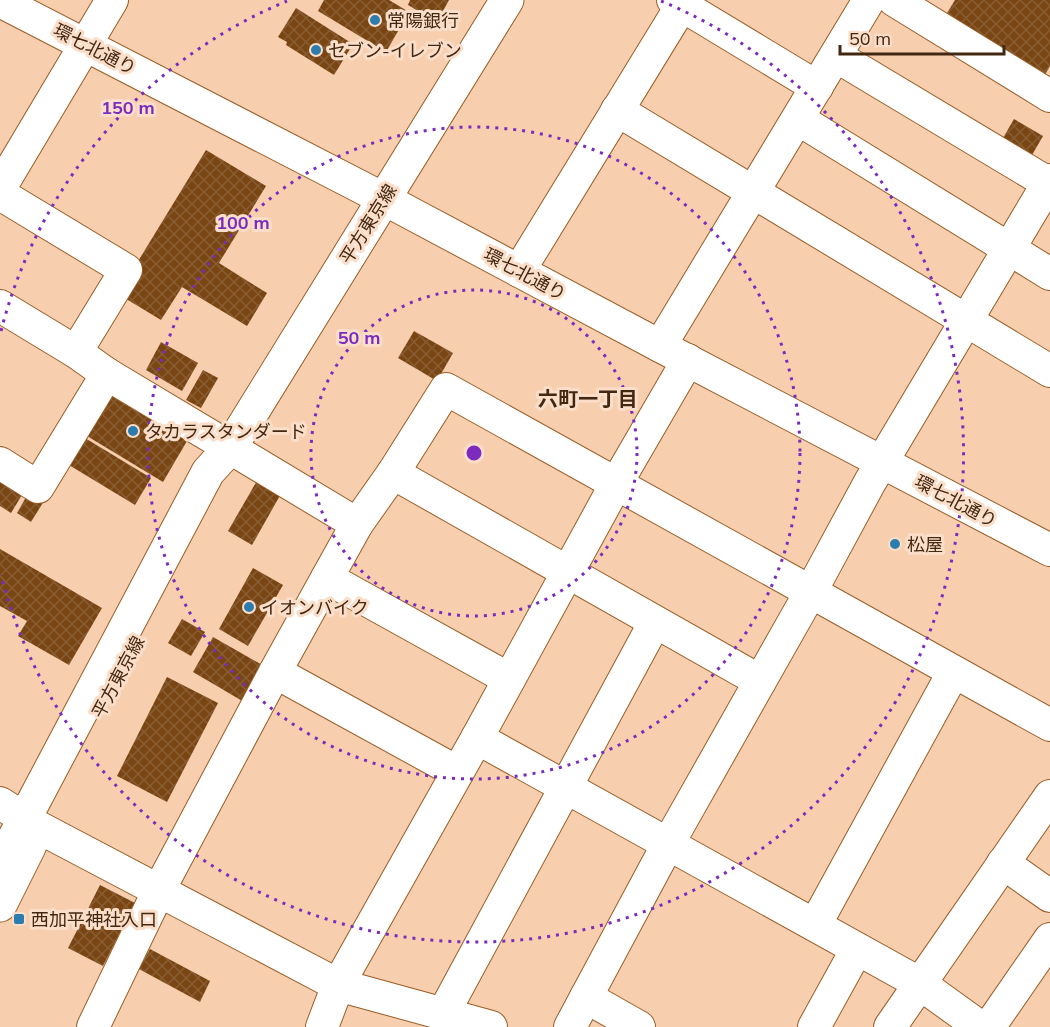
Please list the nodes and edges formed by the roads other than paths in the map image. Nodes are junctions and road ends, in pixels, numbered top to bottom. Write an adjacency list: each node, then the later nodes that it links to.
1 (112, 0): 7 (street)
2 (507, 0): 17 (main road, 平方東京線)
3 (869, 0): 8 (street)
4 (894, 0): 10 (street)
5 (0, 1): 7 (street, 環七北通り)
6 (678, 3): 9 (street); 11 (street)
7 (84, 44): 14 (street); 17 (street, 環七北通り)
8 (836, 56): 9 (street); 13 (street)
9 (817, 87): 12 (street)
10 (1050, 96)
11 (618, 110): 15 (street); 19 (street)
12 (798, 119): 15 (street); 18 (street)
13 (1049, 181): 18 (street)
14 (0, 188)
15 (753, 193): 22 (street); 23 (street)
16 (0, 194): 24 (street)
17 (384, 199): 19 (street, 環七北通り); 28 (main road, 平方東京線)
18 (1009, 249): 20 (street); 22 (street)
19 (519, 271): 23 (street, 環七北通り)
20 (1050, 274)
21 (0, 306): 24 (street)
22 (968, 320): 26 (street); 29 (street)
23 (660, 346): 25 (street, 環七北通り)
24 (76, 352): 27 (street)
25 (688, 360): 29 (street, 環七北通り); 32 (street)
26 (1050, 371)
27 (107, 374): 28 (street); 30 (street)
28 (230, 448): 33 (street); 48 (main road, 平方東京線)
29 (882, 462): 34 (street, 環七北通り); 37 (street)
30 (0, 463)
31 (393, 473): 32 (street); 33 (street); 35 (street)
32 (616, 484): 35 (street); 37 (street)
33 (357, 524): 36 (street)
34 (1044, 547)
35 (567, 573): 38 (street); 41 (street)
36 (327, 578): 39 (street); 41 (street)
37 (810, 592): 40 (street); 42 (street)
38 (655, 622): 42 (street); 46 (street)
39 (275, 672): 45 (street); 52 (street)
40 (953, 673): 43 (street); 55 (street)
41 (509, 679): 44 (street)
42 (760, 681): 49 (street)
43 (1046, 713)
44 (477, 738): 45 (street); 46 (street)
45 (458, 772): 59 (street)
46 (566, 787): 49 (street); 61 (street)
47 (1050, 796): 50 (street)
48 (21, 816): 51 (main road, 平方東京線); 52 (street); 54 (main road, 平方東京線)
49 (668, 844): 55 (street); 60 (street)
50 (1003, 863): 53 (street); 58 (street)
51 (0, 865)
52 (159, 891): 59 (street); 63 (street)
53 (1050, 896)
54 (0, 905)
55 (815, 925): 57 (street)
56 (1050, 939): 62 (street)
57 (857, 948): 58 (street); 68 (street)
58 (919, 983): 62 (street); 69 (street)
59 (338, 986): 61 (street); 64 (street)
60 (586, 997): 66 (street); 67 (street)
61 (443, 1014): 65 (street)
62 (979, 1026)
63 (93, 1027)
64 (322, 1027)
65 (492, 1027)
66 (570, 1027)
67 (639, 1027)
68 (814, 1027)
69 (890, 1027)

